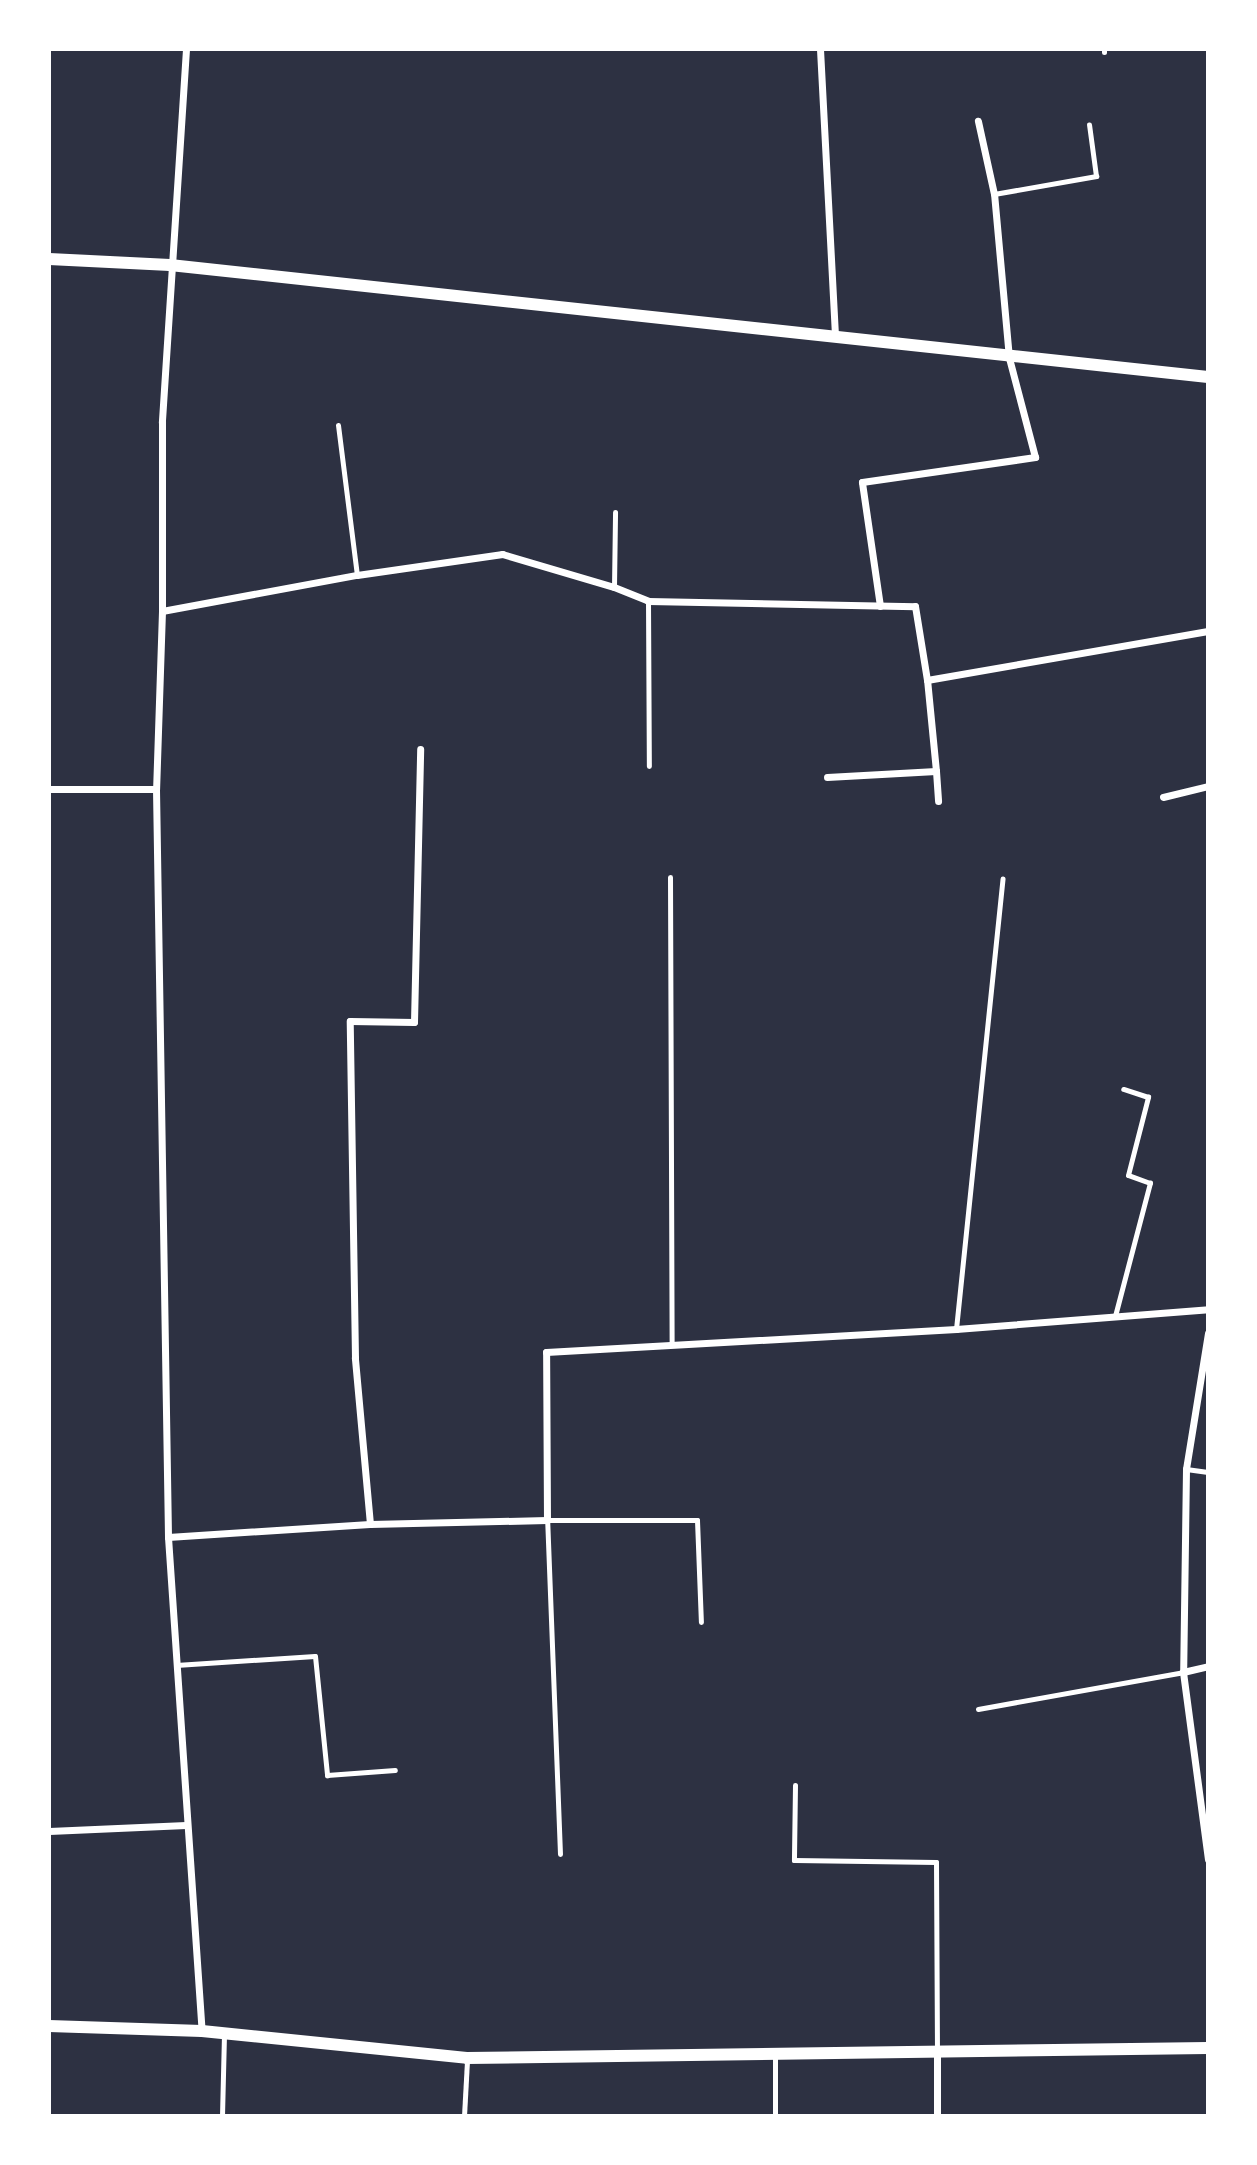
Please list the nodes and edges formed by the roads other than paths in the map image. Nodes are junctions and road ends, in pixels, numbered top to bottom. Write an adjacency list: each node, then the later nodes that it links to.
1 (186, 49): 7 (street)
2 (820, 49): 8 (street)
3 (978, 121): 5 (street)
4 (1089, 124): 5 (lane)
5 (994, 194): 9 (street)
6 (49, 259): 7 (street)
7 (170, 265): 8 (street); 17 (street)
8 (835, 335): 9 (street)
9 (1009, 358): 10 (street); 16 (street)
10 (1208, 377)
11 (338, 425): 13 (lane)
12 (615, 512): 14 (lane)
13 (357, 575): 14 (street); 17 (street)
14 (614, 587): 15 (street)
15 (648, 601): 16 (street); 21 (lane)
16 (880, 606): 19 (street)
17 (162, 611): 26 (street)
18 (1208, 631): 19 (street)
19 (927, 680): 22 (street)
20 (420, 749): 40 (street)
21 (649, 766)
22 (936, 771): 23 (street); 28 (street)
23 (827, 777)
24 (1208, 786): 27 (street)
25 (49, 789): 26 (street)
26 (156, 789): 41 (street)
27 (1163, 797)
28 (938, 801)
29 (670, 877): 36 (lane)
30 (1003, 878): 34 (lane)
31 (1123, 1089): 33 (lane)
32 (1208, 1309): 33 (street)
33 (1115, 1316): 34 (street)
34 (956, 1329): 36 (street)
35 (1208, 1334): 37 (street)
36 (672, 1345): 39 (street)
37 (1186, 1469): 38 (lane); 45 (street)
38 (1208, 1472)
39 (547, 1520): 40 (street); 42 (lane); 51 (lane)
40 (370, 1524): 41 (street)
41 (168, 1537): 43 (street)
42 (701, 1622)
43 (176, 1665): 47 (lane); 49 (street)
44 (1208, 1666): 45 (street)
45 (1183, 1672): 46 (lane); 52 (street)
46 (978, 1709)
47 (395, 1770)
48 (795, 1785): 57 (lane)
49 (186, 1825): 50 (street); 54 (street)
50 (49, 1831)
51 (559, 1854)
52 (1208, 1859)
53 (49, 2026): 54 (street)
54 (202, 2031): 55 (street)
55 (224, 2033): 59 (street); 60 (lane)
56 (1208, 2048): 57 (street)
57 (937, 2051): 58 (street); 63 (street)
58 (775, 2053): 59 (street); 62 (lane)
59 (467, 2058): 61 (lane)
60 (222, 2116)
61 (464, 2116)
62 (775, 2116)
63 (937, 2116)

